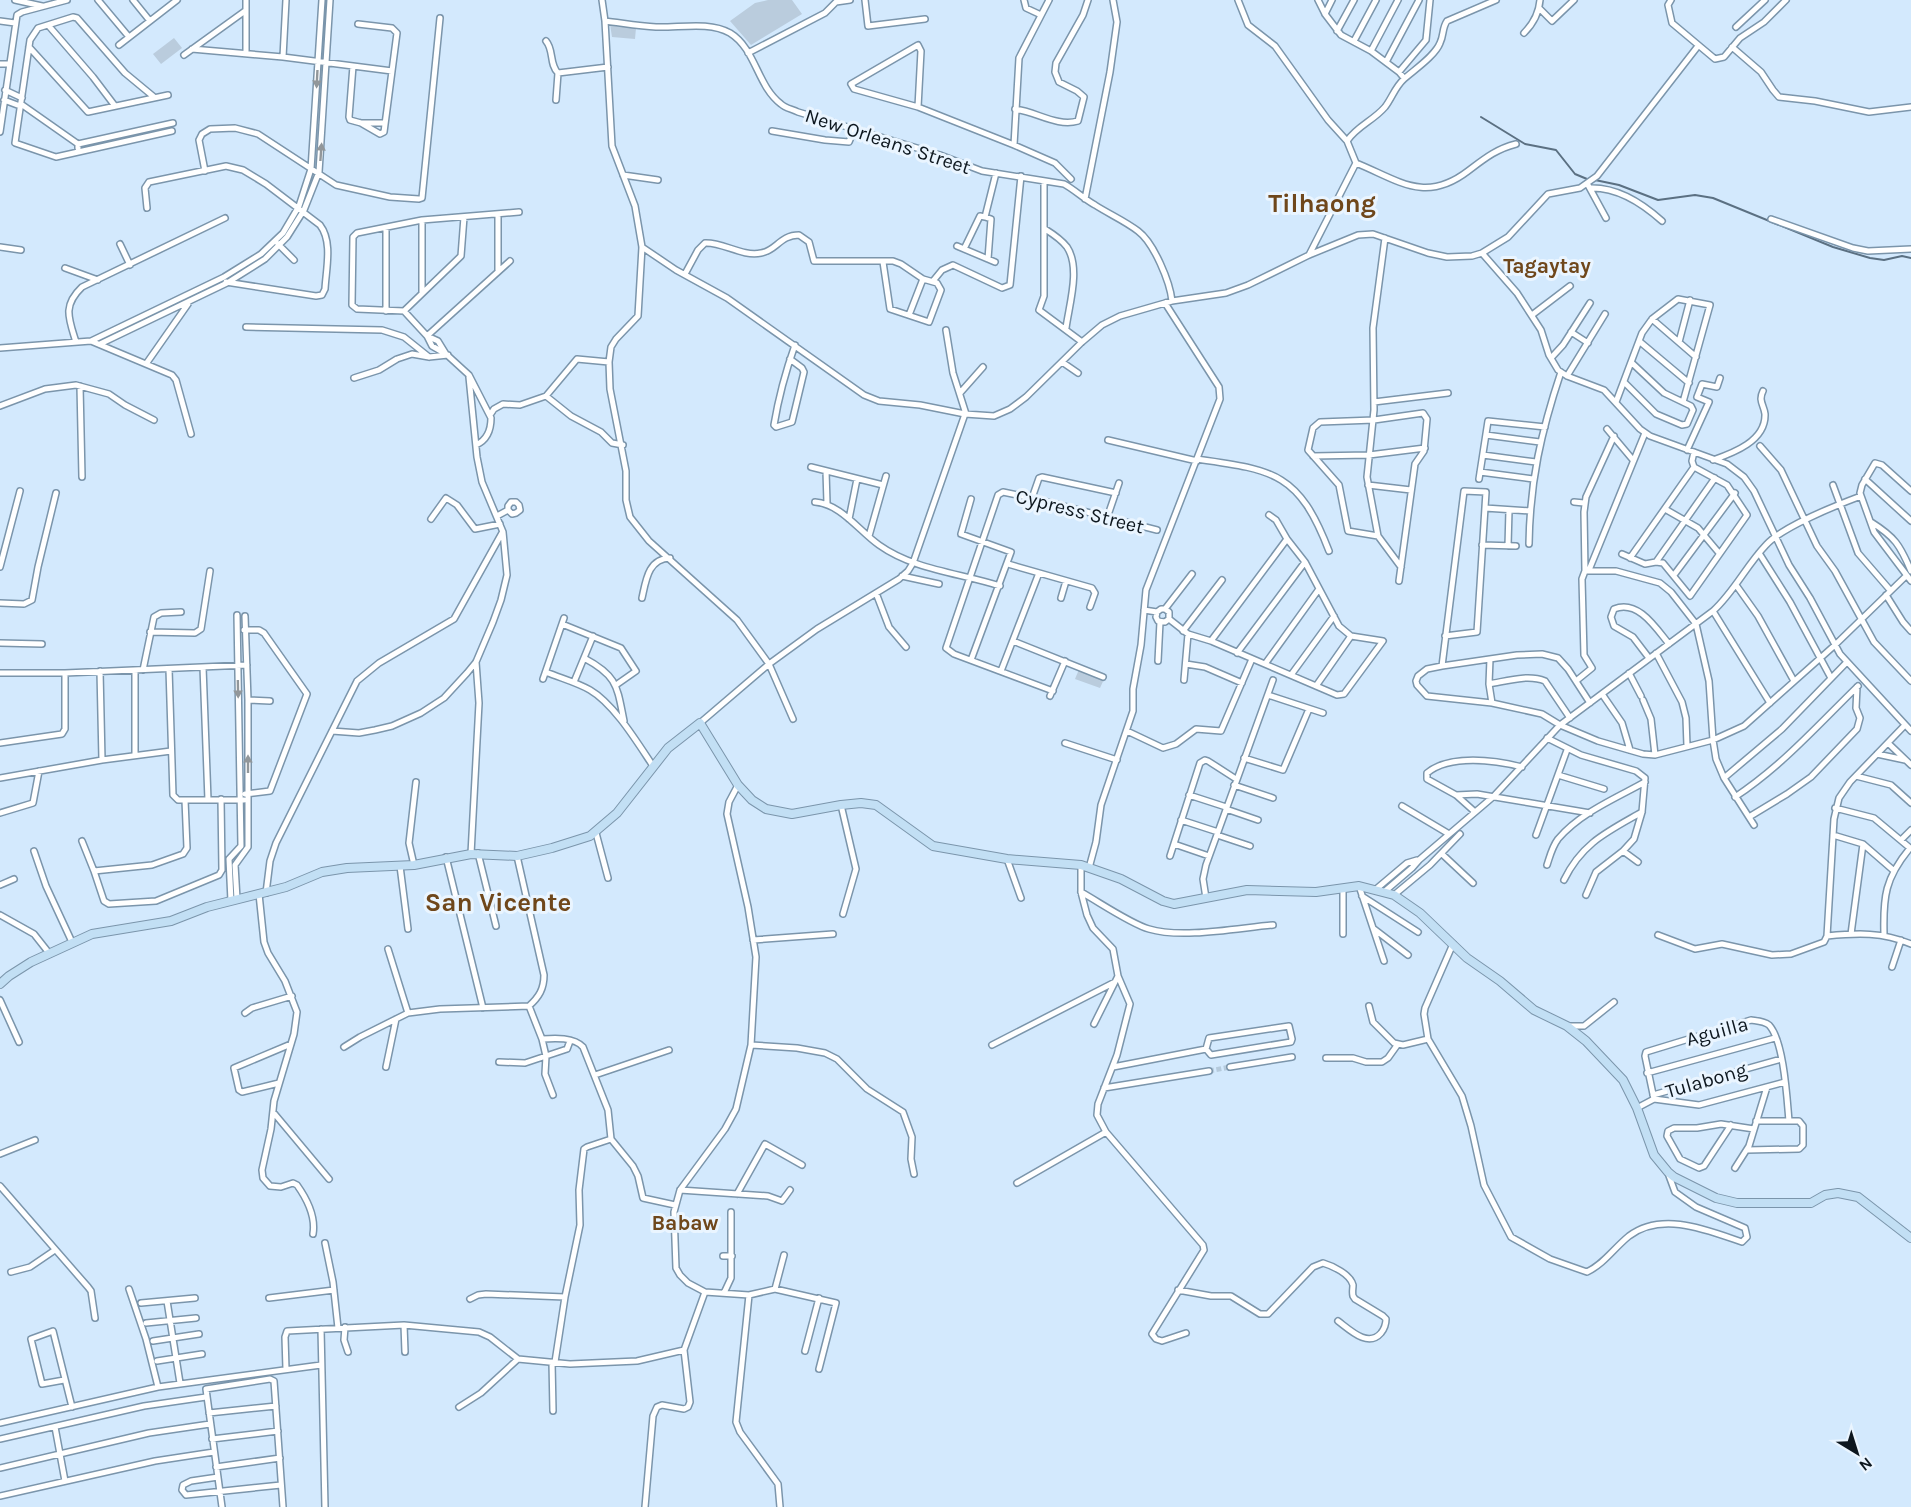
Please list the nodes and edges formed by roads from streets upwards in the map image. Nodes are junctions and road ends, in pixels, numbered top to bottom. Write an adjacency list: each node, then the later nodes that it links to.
1 (15, 0): 31 (street)
2 (67, 0): 33 (street)
3 (98, 0): 51 (street)
4 (133, 0): 43 (street)
5 (246, 0): 35 (street)
6 (286, 0): 63 (street)
7 (322, 0): 38 (street)
8 (330, 0): 39 (street)
9 (602, 0): 44 (street)
10 (845, 0): 11 (street); 61 (street)
11 (850, 0)
12 (865, 0): 41 (street)
13 (1024, 0): 37 (street)
14 (1049, 0): 37 (street)
15 (1088, 0): 84 (street)
16 (1113, 0): 110 (street)
17 (1238, 0): 94 (street)
18 (1318, 0): 36 (street)
19 (1332, 0): 36 (street)
20 (1354, 0): 49 (street)
21 (1376, 0): 53 (street)
22 (1398, 0): 59 (street)
23 (1419, 0): 66 (street)
24 (1430, 0): 72 (street)
25 (1496, 0): 74 (street)
26 (1540, 0): 34 (street)
27 (1574, 0): 34 (street)
28 (1671, 0): 55 (street)
29 (1765, 0): 48 (street)
30 (1786, 0): 57 (street)
31 (27, 1): 33 (street)
32 (173, 1): 43 (street)
33 (46, 7): 45 (street)
34 (1539, 8): 50 (street)
35 (245, 11): 58 (street); 60 (street)
36 (1325, 14): 49 (street)
37 (1041, 15): 84 (street)
38 (321, 16): 39 (street); 64 (street)
39 (329, 16): 65 (street)
40 (440, 18): 103 (street)
41 (926, 19)
42 (0, 21): 45 (street)
43 (150, 21): 51 (street)
44 (605, 21): 61 (street, New Orleans Street); 70 (street)
45 (15, 23): 68 (street)
46 (358, 24): 71 (street)
47 (48, 25): 56 (street); 77 (street); 81 (street)
48 (1736, 27)
49 (1337, 30): 53 (street)
50 (1524, 33)
51 (129, 38): 54 (street)
52 (546, 41): 73 (street)
53 (1354, 41): 59 (street)
54 (119, 45)
55 (1698, 46): 57 (street); 109 (street)
56 (29, 47): 80 (street); 81 (street)
57 (1732, 47): 83 (street)
58 (192, 49): 60 (street); 62 (street)
59 (1371, 51): 66 (street)
60 (246, 53): 63 (street)
61 (748, 53): 90 (street, New Orleans Street)
62 (183, 55)
63 (283, 57): 64 (street)
64 (318, 61): 65 (street); 85 (street, one-way to 85)
65 (327, 62): 69 (street); 86 (street)
66 (1386, 62): 72 (street)
67 (0, 64): 68 (street)
68 (9, 64): 75 (street)
69 (353, 66): 71 (street); 88 (street)
70 (608, 67): 73 (street); 104 (street)
71 (392, 71): 89 (street)
72 (1399, 72): 74 (street)
73 (558, 73): 79 (street)
74 (1404, 78): 94 (street)
75 (5, 90): 78 (street); 80 (street)
76 (168, 95): 77 (street)
77 (154, 97): 81 (street)
78 (4, 100): 80 (street); 93 (street)
79 (556, 100)
80 (21, 103): 95 (street); 98 (street)
81 (115, 106)
82 (918, 107): 82 (street); 97 (street)
83 (1911, 107)
84 (1015, 109): 97 (street)
85 (315, 119): 86 (street); 100 (street)
86 (323, 119): 103 (street, one-way to 86)
87 (173, 123): 95 (street)
88 (361, 123): 89 (street); 89 (street)
89 (385, 123)
90 (854, 130): 92 (street); 102 (street, New Orleans Street)
91 (172, 131): 98 (street)
92 (772, 131)
93 (0, 132)
94 (1347, 141): 99 (street)
95 (78, 144): 98 (street)
96 (1516, 144): 99 (street)
97 (1014, 145): 106 (street)
98 (79, 152)
99 (1356, 163): 134 (street)
100 (311, 169): 101 (street); 103 (street); 112 (street)
101 (205, 171): 111 (street); 112 (street)
102 (996, 173): 105 (street, New Orleans Street); 116 (street)
103 (319, 175): 112 (street)
104 (623, 175): 107 (street); 128 (street)
105 (1021, 176): 108 (street, New Orleans Street); 147 (street)
106 (1071, 179)
107 (658, 180)
108 (1044, 181): 110 (street, New Orleans Street); 123 (street)
109 (1589, 186): 118 (street); 121 (street); 133 (street)
110 (1085, 199): 152 (street, New Orleans Street)
111 (147, 208)
112 (300, 211): 125 (street); 146 (street)
113 (519, 213): 114 (street)
114 (498, 214): 115 (street); 142 (street)
115 (464, 217): 120 (street); 149 (street)
116 (985, 217): 130 (street); 135 (street)
117 (225, 218): 140 (street)
118 (1606, 218)
119 (1771, 219): 131 (street)
120 (422, 220): 122 (street); 149 (street)
121 (1662, 221)
122 (386, 228): 155 (street); 155 (street)
123 (1045, 229): 162 (street); 162 (street)
124 (1385, 238): 133 (street); 134 (street); 198 (street)
125 (278, 243): 136 (street); 146 (street)
126 (120, 244): 140 (street)
127 (957, 246): 130 (street)
128 (642, 247): 143 (street); 180 (street)
129 (0, 248): 132 (street)
130 (964, 249): 135 (street)
131 (1911, 249)
132 (21, 250)
133 (1482, 253): 159 (street)
134 (1309, 255): 152 (street)
135 (988, 259): 139 (street)
136 (294, 260)
137 (510, 261): 142 (street)
138 (883, 262): 143 (street); 144 (street); 158 (street)
139 (995, 262)
140 (130, 265): 145 (street)
141 (65, 268): 145 (street)
142 (498, 270): 165 (street)
143 (685, 274): 173 (street)
144 (923, 279): 147 (street); 158 (street)
145 (98, 280): 168 (street)
146 (225, 280): 150 (street)
147 (933, 281): 158 (street)
148 (1570, 286): 159 (street)
149 (422, 292): 156 (street)
150 (188, 299): 166 (street); 172 (street); 183 (street)
151 (1690, 300): 160 (street); 170 (street); 177 (street)
152 (1172, 301): 153 (street)
153 (1166, 303): 169 (street); 223 (street)
154 (1590, 303): 164 (street)
155 (386, 310): 156 (street)
156 (404, 311): 165 (street)
157 (1605, 314): 171 (street)
158 (909, 315)
159 (1532, 315): 178 (street)
160 (1652, 319): 167 (street); 170 (street)
161 (246, 327): 176 (street)
162 (1066, 328): 169 (street)
163 (946, 330): 195 (street)
164 (1571, 332): 171 (street); 178 (street)
165 (427, 336): 175 (street)
166 (91, 341): 168 (street); 172 (street)
167 (1639, 341): 182 (street); 192 (street)
168 (76, 342): 174 (street)
169 (1082, 342): 181 (street)
170 (1679, 342): 177 (street)
171 (1588, 343): 188 (street)
172 (100, 344): 183 (street)
173 (795, 345): 179 (street); 202 (street)
174 (0, 348)
175 (447, 355): 176 (street); 187 (street)
176 (429, 357): 189 (street)
177 (1696, 357): 192 (street)
178 (1551, 358): 185 (street)
179 (790, 359): 179 (street)
180 (609, 362): 197 (street); 215 (street)
181 (1062, 362): 186 (street); 202 (street)
182 (1632, 363): 191 (street); 200 (street)
183 (146, 364): 209 (street)
184 (983, 368): 195 (street)
185 (1561, 372): 188 (street); 206 (street)
186 (1078, 374)
187 (469, 375): 203 (street); 214 (street)
188 (1567, 376): 199 (street)
189 (354, 378)
190 (1720, 378): 218 (street)
191 (1624, 382): 199 (street); 200 (street)
192 (1689, 383): 200 (street)
193 (80, 386): 201 (street); 204 (street); 231 (street)
194 (1763, 391): 225 (street)
195 (960, 393): 202 (street)
196 (1448, 393): 198 (street)
197 (546, 396): 203 (street); 215 (street)
198 (1374, 402): 205 (street)
199 (1616, 402): 208 (street)
200 (1683, 402)
201 (0, 406)
202 (965, 414): 291 (street)
203 (490, 415): 214 (street)
204 (154, 420)
205 (1374, 420): 217 (street); 220 (street); 222 (street)
206 (1545, 427): 210 (street); 213 (street)
207 (1607, 429): 211 (street)
208 (1645, 433): 218 (street); 224 (street)
209 (191, 434)
210 (1486, 435): 213 (street); 221 (street)
211 (1614, 436): 224 (street); 252 (street)
212 (1108, 440): 223 (street)
213 (1540, 442): 226 (street)
214 (476, 445): 260 (street)
215 (623, 445): 287 (street)
216 (1760, 446): 266 (street)
217 (1425, 448): 220 (street); 240 (street)
218 (1687, 450): 219 (street)
219 (1694, 452): 225 (street); 228 (street)
220 (1369, 455): 222 (street); 238 (street)
221 (1483, 455): 226 (street); 234 (street)
222 (1312, 456): 275 (street)
223 (1197, 460): 283 (street); 318 (street)
224 (1633, 460): 296 (street)
225 (1713, 460): 276 (street)
226 (1536, 462): 234 (street)
227 (811, 467): 229 (street)
228 (1694, 467): 232 (street); 255 (street)
229 (826, 471): 233 (street); 251 (street)
230 (886, 476): 237 (street)
231 (82, 477)
232 (1715, 478): 244 (street); 264 (street)
233 (857, 479): 237 (street); 263 (street)
234 (1533, 479): 258 (street)
235 (1865, 479): 242 (street); 246 (street); 265 (street)
236 (1119, 483): 245 (street)
237 (883, 485): 274 (street)
238 (1368, 485): 240 (street); 275 (street)
239 (1833, 485): 253 (street)
240 (1411, 490): 294 (street)
241 (20, 491): 273 (street)
242 (1911, 491)
243 (56, 493): 315 (street)
244 (1735, 493): 272 (street); 286 (street)
245 (1116, 494): 247 (street); 261 (street)
246 (1861, 496): 253 (street); 267 (street)
247 (1032, 498): 261 (street, Cypress Street); 278 (street, Cypress Street)
248 (971, 499): 278 (street)
249 (815, 502): 251 (street)
250 (1574, 502): 252 (street)
251 (827, 503): 263 (street)
252 (1584, 503): 296 (street)
253 (1840, 504): 266 (street); 312 (street)
254 (1485, 508): 257 (street); 280 (street); 336 (street)
255 (1665, 509): 264 (street); 288 (street)
256 (508, 510): 260 (street)
257 (1509, 510): 258 (street); 281 (street)
258 (1530, 511): 279 (street)
259 (1269, 514): 277 (street)
260 (497, 516): 268 (street)
261 (1107, 518): 269 (street, Cypress Street)
262 (431, 519): 268 (street)
263 (849, 519): 274 (street)
264 (1686, 519): 272 (street); 290 (street)
265 (1911, 521)
266 (1804, 522): 276 (street); 326 (street)
267 (1871, 522): 297 (street); 297 (street)
268 (500, 524): 270 (street)
269 (1157, 530)
270 (502, 532): 354 (street); 403 (street)
271 (0, 534): 273 (street)
272 (1704, 534): 286 (street); 300 (street)
273 (8, 536): 293 (street)
274 (869, 536): 291 (street)
275 (1378, 536): 294 (street)
276 (1775, 537): 284 (street); 342 (street)
277 (1287, 539): 289 (street); 338 (street)
278 (981, 541): 292 (street); 302 (street)
279 (1529, 544)
280 (1482, 545): 281 (street); 336 (street)
281 (1508, 546): 282 (street)
282 (1516, 546)
283 (1329, 551)
284 (1759, 553): 308 (street); 348 (street)
285 (1622, 554): 288 (street)
286 (1719, 554): 300 (street)
287 (670, 558): 313 (street); 356 (street)
288 (1630, 558): 290 (street)
289 (1305, 562): 310 (street); 344 (street)
290 (1656, 562): 300 (street)
291 (913, 563): 301 (street); 302 (street)
292 (1008, 564): 298 (street); 309 (street)
293 (0, 567)
294 (1401, 567): 305 (street)
295 (210, 571): 332 (street)
296 (1587, 571): 328 (street); 378 (street)
297 (1908, 572): 306 (street); 312 (street)
298 (1039, 573): 304 (street); 337 (street)
299 (1192, 574): 317 (street)
300 (1674, 575)
301 (902, 576): 307 (street); 311 (street)
302 (970, 576): 309 (street); 351 (street)
303 (1222, 580): 333 (street)
304 (1066, 581): 314 (street); 316 (street)
305 (1400, 581)
306 (1911, 581)
307 (939, 584)
308 (1736, 585): 319 (street); 379 (street)
309 (1000, 586): 351 (street)
310 (1319, 589): 324 (street); 358 (street)
311 (876, 593): 343 (street); 356 (street)
312 (1888, 593): 326 (street); 331 (street)
313 (642, 598)
314 (1061, 598)
315 (0, 603)
316 (1090, 607)
317 (1165, 609): 321 (street); 325 (street)
318 (1144, 610): 321 (street); 404 (street)
319 (1713, 611): 328 (street); 393 (street)
320 (181, 612): 332 (street)
321 (1157, 612): 327 (street)
322 (237, 615): 330 (street)
323 (245, 616): 329 (street)
324 (1334, 616): 335 (street); 372 (street)
325 (1169, 619): 327 (street); 333 (street)
326 (1861, 619): 342 (street); 381 (street)
327 (1160, 622): 353 (street)
328 (1696, 624): 341 (street); 407 (street)
329 (246, 630): 330 (street); 359 (street); 439 (street)
330 (237, 631): 360 (street)
331 (1911, 631)
332 (150, 632): 365 (street)
333 (1186, 633): 338 (street); 357 (street)
334 (593, 636): 346 (street); 368 (street); 384 (street)
335 (1351, 636): 386 (street); 386 (street)
336 (1445, 636): 361 (street)
337 (1013, 641): 352 (street); 367 (street)
338 (1211, 641): 344 (street)
339 (0, 643): 340 (street)
340 (42, 644)
341 (1668, 644): 345 (street); 347 (street)
342 (1834, 645): 348 (street); 355 (street)
343 (906, 647)
344 (1238, 652): 349 (street)
345 (1656, 653): 347 (street); 411 (street)
346 (584, 658): 382 (street); 384 (street)
347 (1649, 658): 371 (street)
348 (1819, 658): 374 (street); 379 (street)
349 (1252, 659): 358 (street); 383 (street)
350 (1490, 659): 361 (street); 378 (street); 385 (street)
351 (971, 660): 367 (street)
352 (1065, 661): 367 (street); 373 (street)
353 (1158, 661)
354 (476, 662): 403 (street); 473 (street)
355 (1846, 663): 374 (street); 380 (street)
356 (769, 664): 398 (street); 400 (street)
357 (1186, 664): 376 (street); 383 (street)
358 (1264, 664): 372 (street)
359 (247, 665): 360 (street); 390 (street)
360 (238, 666): 362 (street); 438 (street, one-way to 438)
361 (1442, 666): 394 (street)
362 (204, 667): 363 (street); 442 (street)
363 (169, 669): 365 (street); 414 (street)
364 (135, 670): 365 (street); 366 (street); 416 (street)
365 (143, 670)
366 (100, 671): 370 (street); 419 (street)
367 (1001, 671)
368 (546, 672): 375 (street); 382 (street)
369 (0, 673): 370 (street)
370 (65, 673): 408 (street)
371 (1629, 673): 388 (street); 417 (street)
372 (1291, 675): 386 (street)
373 (1103, 677)
374 (1831, 678): 429 (street)
375 (543, 679)
376 (1184, 680)
377 (1273, 680): 389 (street)
378 (1576, 681): 392 (street)
379 (1794, 681): 393 (street)
380 (1863, 681): 387 (street); 402 (street)
381 (1911, 681)
382 (574, 682): 399 (street)
383 (1242, 683): 404 (street)
384 (616, 684): 399 (street)
385 (1489, 684): 394 (street); 397 (street)
386 (1316, 686)
387 (1857, 687): 440 (street); 455 (street)
388 (1602, 693): 392 (street); 413 (street)
389 (1268, 695): 395 (street); 418 (street)
390 (248, 700): 391 (street); 439 (street, one-way to 390)
391 (270, 701)
392 (1590, 702): 397 (street)
393 (1770, 703): 407 (street)
394 (1492, 704): 401 (street)
395 (1309, 709): 396 (street); 418 (street)
396 (1323, 713)
397 (1570, 717): 401 (street)
398 (793, 719)
399 (624, 723): 423 (street)
400 (700, 723): 423 (street); 433 (street)
401 (1560, 725): 406 (street); 413 (street)
402 (1905, 725): 405 (street); 410 (street)
403 (332, 730): 499 (street)
404 (1127, 731): 420 (street)
405 (1911, 731)
406 (1547, 738): 412 (street); 424 (street)
407 (1713, 740): 411 (street); 429 (street)
408 (0, 743)
409 (1065, 743): 420 (street)
410 (1888, 743): 415 (street); 421 (street)
411 (1687, 746): 417 (street)
412 (1567, 750): 426 (street); 432 (street)
413 (1630, 750): 417 (street)
414 (171, 751): 416 (street); 444 (street)
415 (1877, 754): 421 (street); 427 (street)
416 (135, 755): 419 (street)
417 (1655, 755)
418 (1244, 758): 431 (street)
419 (102, 760): 425 (street)
420 (1117, 760): 485 (street)
421 (1906, 760): 422 (street)
422 (1911, 765)
423 (653, 766): 460 (street)
424 (1522, 766): 436 (street); 437 (street)
425 (39, 771): 428 (street); 453 (street)
426 (1558, 776): 434 (street); 448 (street)
427 (1856, 776): 445 (street); 450 (street)
428 (0, 778)
429 (1724, 778): 440 (street)
430 (416, 782): 482 (street)
431 (1235, 782): 435 (street); 441 (street); 449 (street)
432 (1646, 782): 452 (street); 454 (street)
433 (738, 785): 446 (street); 519 (street)
434 (1604, 789)
435 (1190, 795): 449 (street); 456 (street)
436 (1456, 795): 437 (street); 451 (street)
437 (1494, 796): 448 (street); 451 (street)
438 (240, 797): 439 (street); 443 (street); 505 (street)
439 (248, 797): 505 (street)
440 (1736, 797): 455 (street)
441 (1273, 798)
442 (208, 800): 443 (street); 444 (street)
443 (221, 800): 488 (street)
444 (185, 801): 488 (street)
445 (1911, 803)
446 (841, 805): 479 (street); 506 (street)
447 (1402, 806): 462 (street)
448 (1548, 806): 454 (street); 464 (street)
449 (1226, 808): 457 (street); 461 (street)
450 (1835, 808): 465 (street); 466 (street)
451 (1475, 812): 462 (street)
452 (1642, 812): 471 (street); 492 (street)
453 (0, 813)
454 (1590, 813): 483 (street)
455 (1749, 817): 458 (street)
456 (1181, 820): 461 (street); 468 (street)
457 (1258, 820)
458 (1754, 825)
459 (1911, 831): 466 (street)
460 (596, 833): 475 (street); 490 (street)
461 (1217, 834): 470 (street); 477 (street)
462 (1449, 834): 480 (street)
463 (1460, 834): 474 (street)
464 (1536, 834)
465 (1833, 835): 469 (street); 518 (street)
466 (1901, 840): 487 (street)
467 (82, 841): 488 (street)
468 (1174, 844): 476 (street); 477 (street)
469 (1863, 844): 487 (street); 515 (street)
470 (1250, 846)
471 (1623, 851): 481 (street); 500 (street)
472 (34, 852): 521 (street)
473 (474, 854): 475 (street); 478 (street); 508 (street)
474 (1442, 854): 493 (street); 502 (street)
475 (517, 856): 535 (street)
476 (1170, 856)
477 (1209, 856): 504 (street)
478 (446, 857): 482 (street); 537 (street)
479 (1007, 858): 485 (street); 503 (street)
480 (1419, 860): 486 (street); 489 (street)
481 (1638, 861)
482 (414, 864): 484 (street)
483 (1547, 865)
484 (400, 866): 499 (street); 511 (street)
485 (1085, 866): 498 (street); 504 (street)
486 (1399, 870): 489 (street); 497 (street)
487 (1893, 870): 516 (street)
488 (94, 871)
489 (1404, 875): 497 (street)
490 (608, 878)
491 (14, 879): 494 (street)
492 (1564, 880)
493 (1473, 883)
494 (0, 885)
495 (1359, 886): 496 (street); 497 (street); 501 (street)
496 (1343, 888): 504 (street); 514 (street)
497 (1380, 891): 502 (street)
498 (1081, 892): 509 (street); 529 (street)
499 (262, 894): 505 (street); 532 (street)
500 (1586, 894)
501 (1362, 896): 510 (street); 512 (street)
502 (1394, 896): 522 (street)
503 (1021, 898)
504 (1206, 898)
505 (234, 900): 521 (street)
506 (843, 914)
507 (0, 915): 525 (street)
508 (496, 926)
509 (1273, 926)
510 (1373, 928): 526 (street); 527 (street)
511 (408, 929)
512 (1418, 932)
513 (833, 934): 519 (street)
514 (1343, 934)
515 (1851, 934): 516 (street); 518 (street)
516 (1884, 934): 520 (street)
517 (1658, 936): 518 (street)
518 (1827, 936)
519 (753, 940): 550 (street)
520 (1901, 940): 523 (street); 528 (street)
521 (72, 942): 525 (street)
522 (1453, 944): 542 (street); 545 (street)
523 (1911, 944)
524 (388, 949): 539 (street)
525 (49, 953): 531 (street)
526 (1408, 956)
527 (1384, 961)
528 (1892, 967)
529 (1118, 976): 530 (street); 561 (street)
530 (1114, 982): 541 (street); 551 (street)
531 (0, 984)
532 (292, 996): 538 (street); 548 (street)
533 (0, 1000): 547 (street)
534 (1614, 1002): 542 (street)
535 (529, 1006): 537 (street); 544 (street)
536 (1369, 1006): 549 (street)
537 (483, 1008): 539 (street)
538 (245, 1013)
539 (408, 1013): 540 (street)
540 (396, 1019): 552 (street); 560 (street)
541 (1094, 1024)
542 (1568, 1026): 572 (street)
543 (1775, 1038): 558 (street, Aguilla); 564 (street); 564 (street, Aguilla)
544 (542, 1039): 546 (street); 555 (street)
545 (1428, 1039): 549 (street); 585 (street)
546 (570, 1041): 555 (street); 565 (street)
547 (19, 1042)
548 (291, 1044): 567 (street); 567 (street)
549 (1398, 1044): 557 (street)
550 (751, 1045): 586 (street); 590 (street)
551 (992, 1045)
552 (344, 1047)
553 (1206, 1049): 553 (street); 561 (street)
554 (669, 1050): 565 (street)
555 (546, 1056): 559 (street); 570 (street)
556 (1292, 1057): 562 (street)
557 (1326, 1058)
558 (1781, 1059): 566 (street, Aguilla); 571 (street, Tulabong)
559 (499, 1062)
560 (386, 1067)
561 (1113, 1067): 569 (street)
562 (1230, 1067)
563 (1209, 1071): 569 (street)
564 (1647, 1073): 571 (street)
565 (595, 1075): 579 (street)
566 (1785, 1082): 568 (street); 575 (street, Aguilla)
567 (279, 1083): 573 (street)
568 (1767, 1087): 571 (street); 574 (street)
569 (1104, 1088): 578 (street)
570 (553, 1095)
571 (1653, 1097): 572 (street, Tulabong)
572 (1637, 1108): 585 (street)
573 (273, 1112): 587 (street); 595 (street)
574 (1756, 1121): 575 (street); 577 (street)
575 (1789, 1121): 581 (street)
576 (1731, 1125): 576 (street); 577 (street)
577 (1754, 1129): 581 (street)
578 (1106, 1131): 588 (street); 606 (street)
579 (612, 1139): 593 (street); 610 (street)
580 (35, 1140): 582 (street)
581 (1747, 1150): 584 (street)
582 (0, 1154)
583 (802, 1165): 592 (street)
584 (1736, 1168)
585 (1668, 1172): 596 (street)
586 (914, 1174)
587 (329, 1179)
588 (1017, 1183)
589 (0, 1186): 598 (street)
590 (680, 1190): 592 (street); 593 (street)
591 (790, 1190): 592 (street)
592 (737, 1194)
593 (675, 1204): 607 (street)
594 (731, 1212): 601 (street)
595 (313, 1234)
596 (1911, 1238)
597 (325, 1242): 605 (street)
598 (55, 1250): 602 (street); 617 (street)
599 (784, 1255): 604 (street)
600 (723, 1256): 601 (street)
601 (732, 1256): 608 (street)
602 (11, 1272)
603 (129, 1289): 643 (street)
604 (775, 1289): 609 (street); 613 (street)
605 (334, 1290): 612 (street); 623 (street)
606 (1178, 1290): 620 (street); 625 (street)
607 (705, 1292): 608 (street); 629 (street)
608 (724, 1293): 609 (street)
609 (749, 1295): 670 (street)
610 (565, 1297): 614 (street); 637 (street)
611 (195, 1298): 615 (street)
612 (269, 1298)
613 (819, 1298): 630 (street); 640 (street)
614 (470, 1299)
615 (167, 1301): 616 (street); 619 (street)
616 (141, 1303)
617 (95, 1318)
618 (196, 1318): 619 (street)
619 (170, 1321): 621 (street); 627 (street)
620 (1338, 1321)
621 (146, 1323)
622 (404, 1325): 623 (street); 632 (street); 635 (street)
623 (342, 1328): 624 (street); 631 (street)
624 (321, 1329): 638 (street); 639 (street)
625 (1186, 1333)
626 (200, 1335): 627 (street)
627 (173, 1338): 628 (street); 634 (street)
628 (153, 1341)
629 (684, 1350): 637 (street); 669 (street)
630 (804, 1351)
631 (348, 1352)
632 (405, 1352)
633 (202, 1354): 634 (street)
634 (176, 1359): 636 (street); 642 (street)
635 (518, 1359): 637 (street); 647 (street)
636 (157, 1361)
637 (554, 1362): 648 (street)
638 (321, 1365): 639 (street); 668 (street)
639 (286, 1369): 642 (street)
640 (819, 1369)
641 (64, 1380): 641 (street); 646 (street)
642 (180, 1383): 643 (street)
643 (158, 1387): 646 (street)
644 (206, 1397): 645 (street); 649 (street); 652 (street)
645 (276, 1406): 649 (street); 653 (street)
646 (72, 1407): 650 (street)
647 (459, 1407)
648 (553, 1411)
649 (208, 1413): 651 (street)
650 (0, 1423)
651 (210, 1424): 655 (street); 657 (street)
652 (55, 1427): 654 (street); 657 (street)
653 (278, 1431): 655 (street); 658 (street)
654 (0, 1439)
655 (212, 1439): 656 (street)
656 (214, 1452): 659 (street); 662 (street)
657 (60, 1454): 660 (street); 662 (street)
658 (280, 1458): 659 (street); 663 (street)
659 (216, 1467): 661 (street)
660 (0, 1468)
661 (218, 1477): 664 (street); 664 (street)
662 (65, 1481): 665 (street)
663 (281, 1485): 664 (street); 667 (street)
664 (220, 1492): 666 (street)
665 (0, 1496)
666 (222, 1507)
667 (283, 1507)
668 (325, 1507)
669 (645, 1507)
670 (780, 1507)

